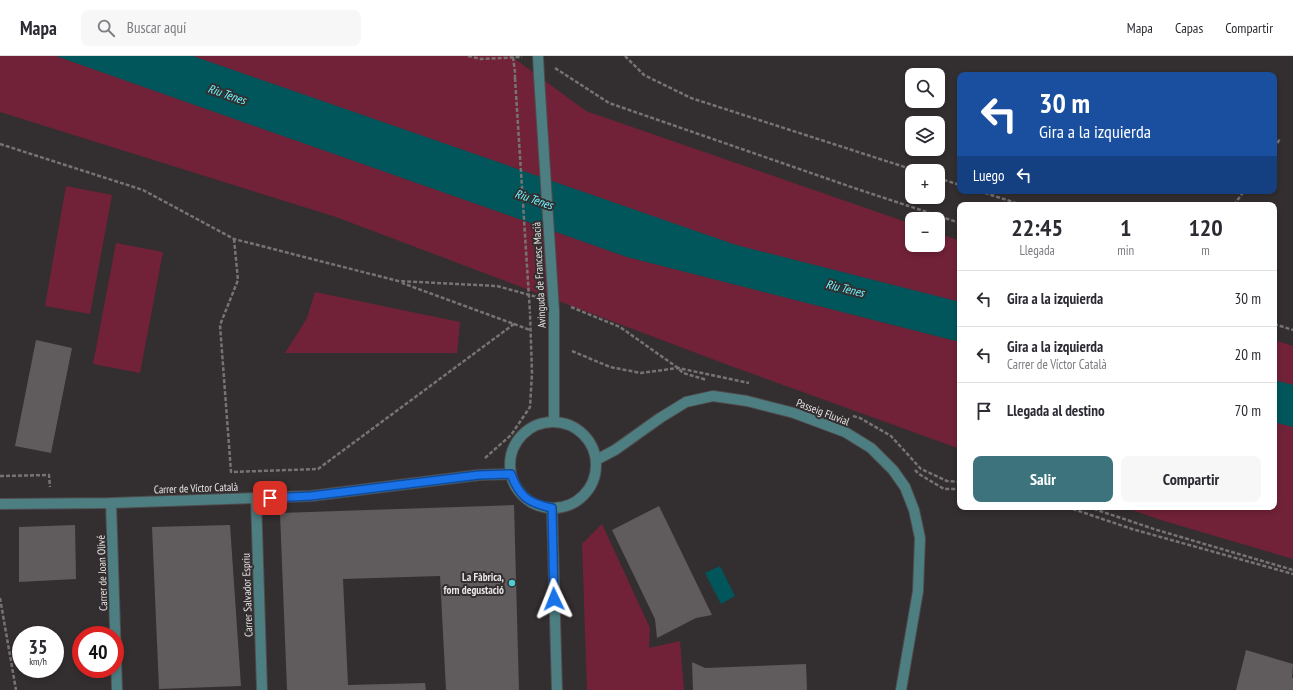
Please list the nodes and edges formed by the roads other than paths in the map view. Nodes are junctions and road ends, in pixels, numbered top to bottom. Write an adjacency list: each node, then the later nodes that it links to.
1 (538, 56): 2 (street, Avinguda de Francesc Macià, bridge)
2 (554, 422): 3 (street); 4 (street)
3 (596, 460): 8 (street); 12 (street, Passeig Fluvial)
4 (511, 474): 5 (street, Carrer de Víctor Català); 8 (street)
5 (256, 498): 6 (street, Carrer de Víctor Català); 10 (street, Carrer Salvador Espriu)
6 (111, 503): 7 (street, Carrer de Víctor Català); 9 (street, Carrer de Joan Olivé)
7 (0, 504)
8 (552, 508): 11 (street)
9 (117, 690)
10 (262, 690)
11 (557, 690)
12 (901, 690)

